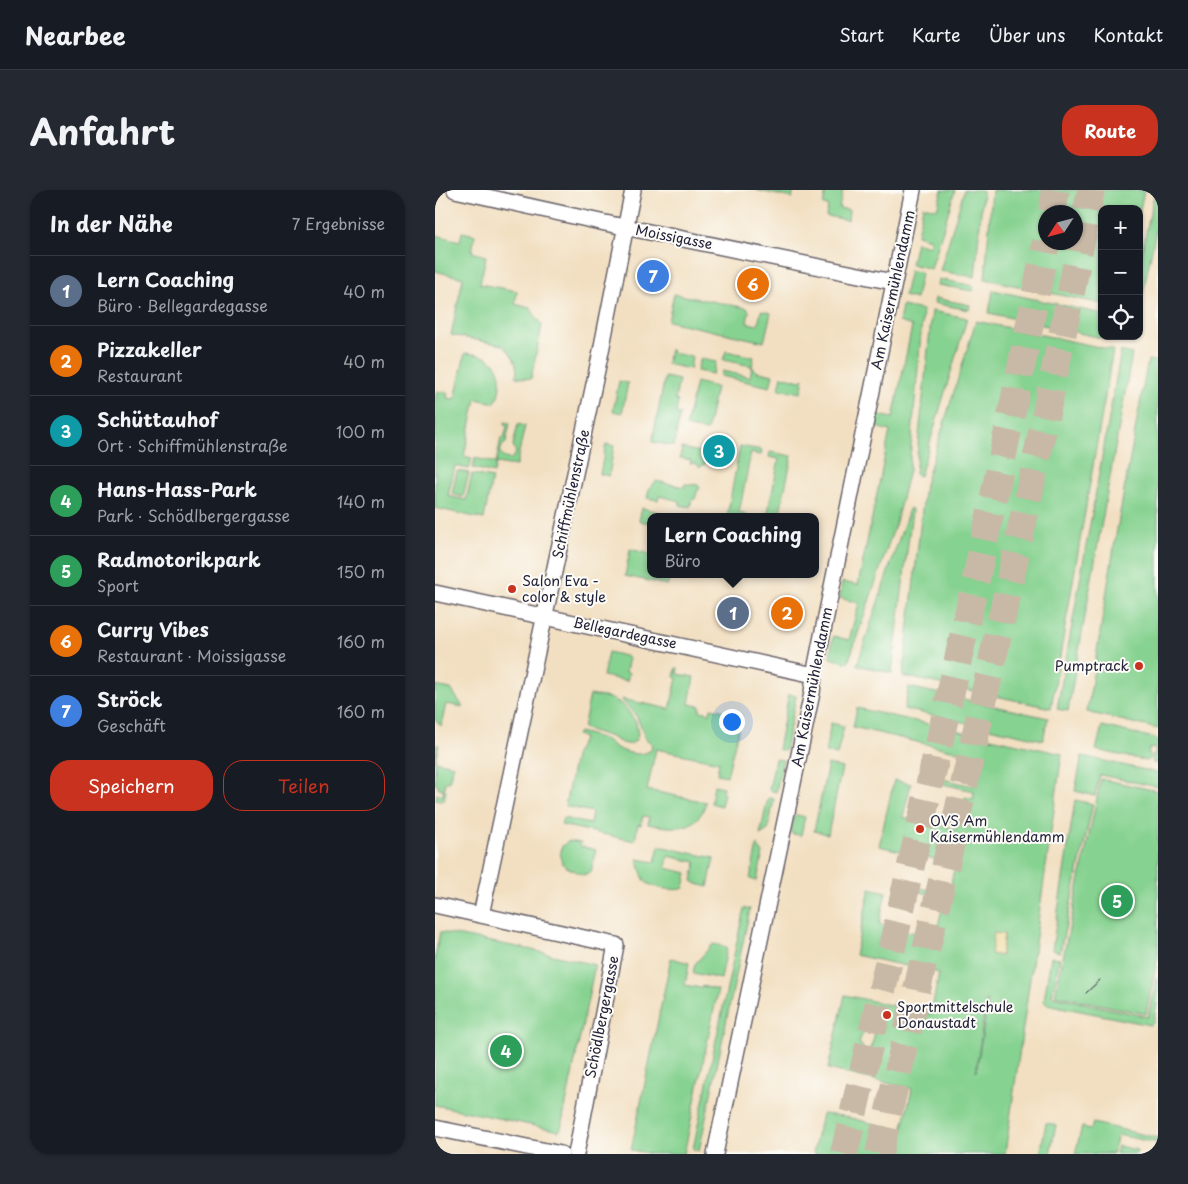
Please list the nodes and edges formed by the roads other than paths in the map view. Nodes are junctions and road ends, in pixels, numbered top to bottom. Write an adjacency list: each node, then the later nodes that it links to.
1 (455, 190): 4 (street, Moissigasse)
2 (633, 190): 4 (street, Schiffmühlenstraße)
3 (913, 190): 5 (street, Am Kaisermühlendamm)
4 (625, 227): 5 (street, Moissigasse); 7 (street, Schiffmühlenstraße)
5 (893, 282): 8 (street, Am Kaisermühlendamm)
6 (435, 593): 7 (street, Bellegardegasse)
7 (545, 616): 8 (street, Bellegardegasse); 10 (street, Schiffmühlenstraße)
8 (814, 674): 14 (street, Am Kaisermühlendamm)
9 (435, 905): 10 (street, Schödlbergergasse)
10 (481, 915): 13 (street, Schödlbergergasse)
11 (435, 1128): 12 (street)
12 (561, 1154)
13 (576, 1154)
14 (715, 1154)

